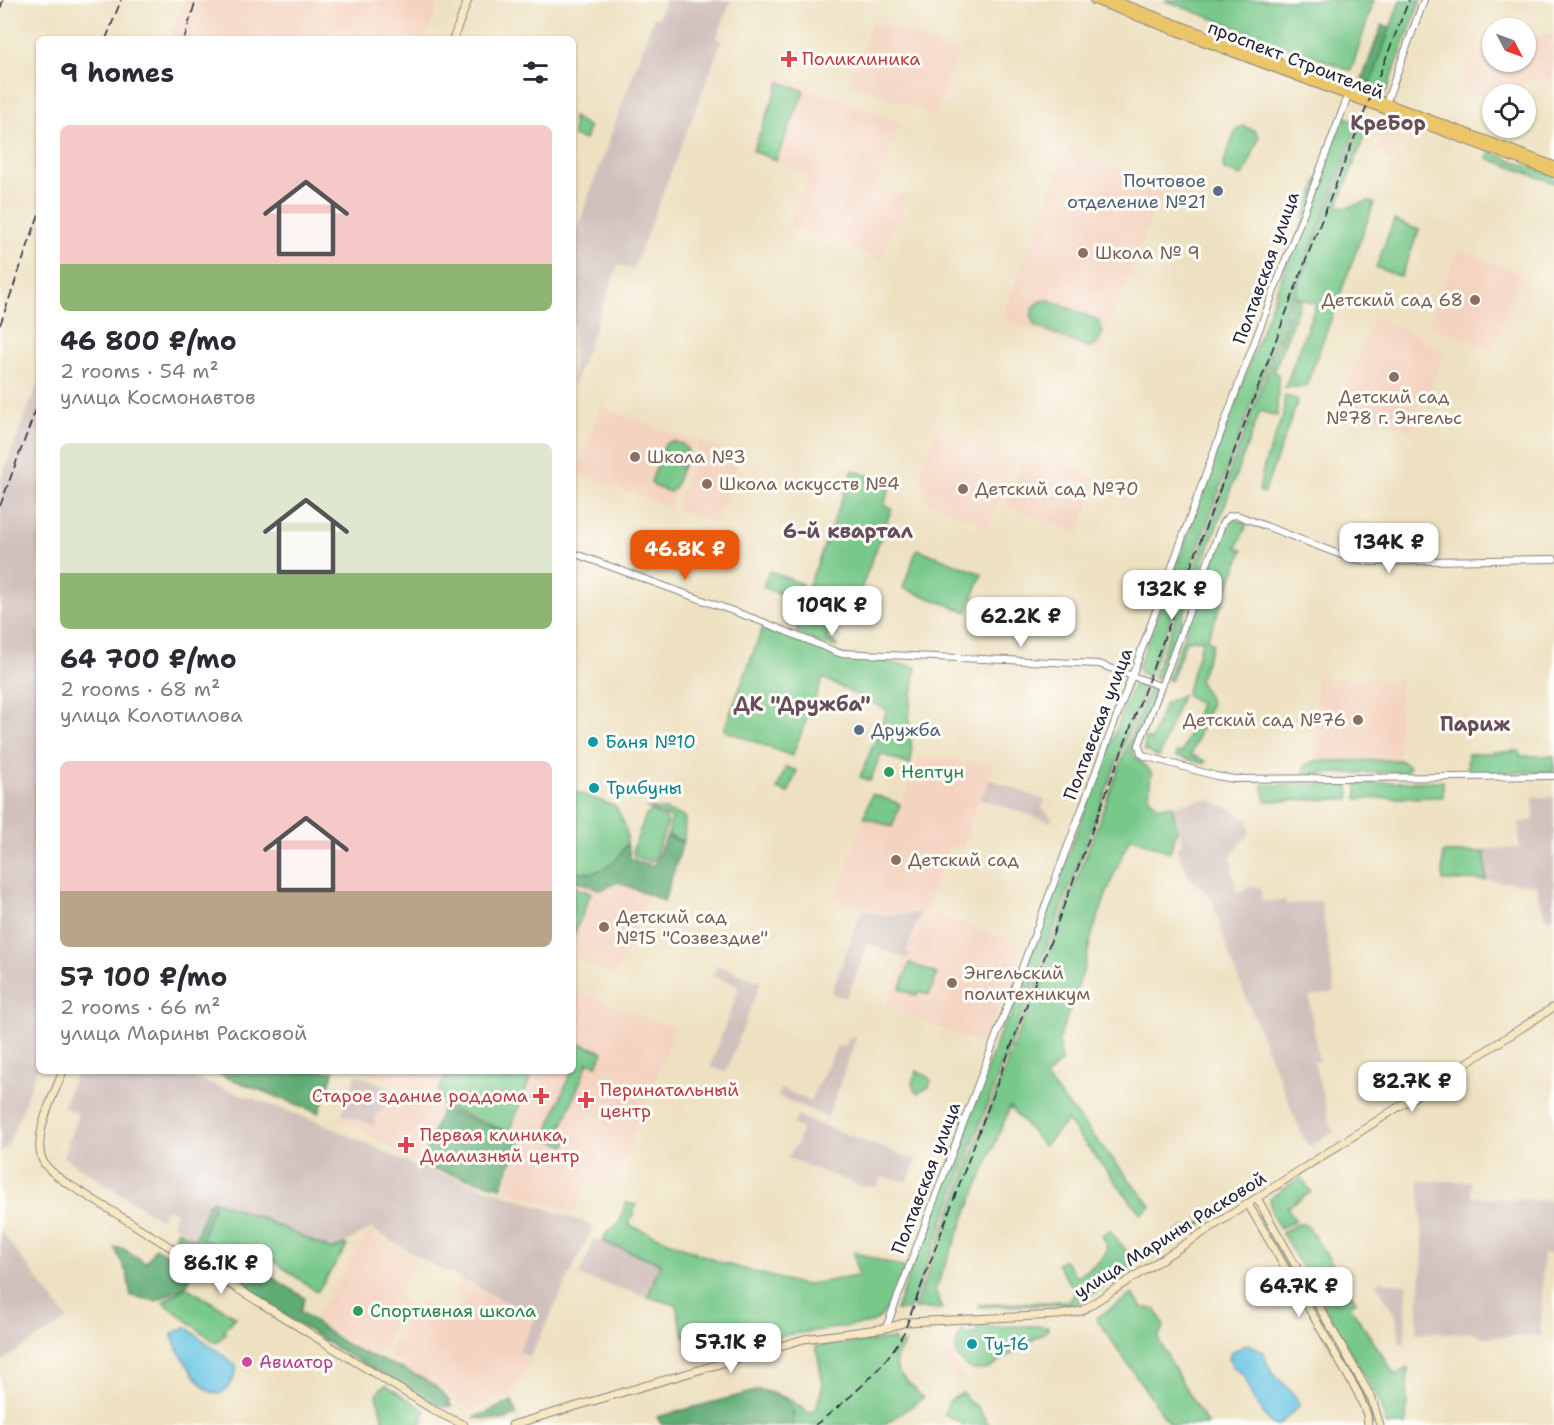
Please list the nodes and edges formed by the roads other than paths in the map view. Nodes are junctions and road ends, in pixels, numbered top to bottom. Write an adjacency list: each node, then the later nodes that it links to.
1 (468, 0): 5 (main road)
2 (1094, 0): 6 (main road, проспект Строителей)
3 (1112, 0): 7 (main road, проспект Строителей)
4 (1424, 0): 7 (street)
5 (454, 36)
6 (1348, 96): 7 (main road, проспект Строителей); 12 (street, Полтавская улица)
7 (1385, 106): 8 (main road, проспект Строителей); 9 (main road, проспект Строителей)
8 (1554, 166)
9 (1554, 173)
10 (576, 554): 12 (street)
11 (1554, 559): 13 (street)
12 (1132, 676): 13 (street); 19 (street, Полтавская улица)
13 (1160, 686): 14 (street)
14 (1554, 776)
15 (1554, 1007): 17 (main road, улица Марины Расковой)
16 (62, 1074): 20 (main road)
17 (1257, 1198): 18 (main road, улица Марины Расковой); 23 (main road)
18 (1248, 1204): 19 (main road, улица Марины Расковой); 22 (main road)
19 (886, 1328): 21 (main road, улица Марины Расковой)
20 (464, 1425)
21 (512, 1425)
22 (1368, 1425)
23 (1380, 1425)

